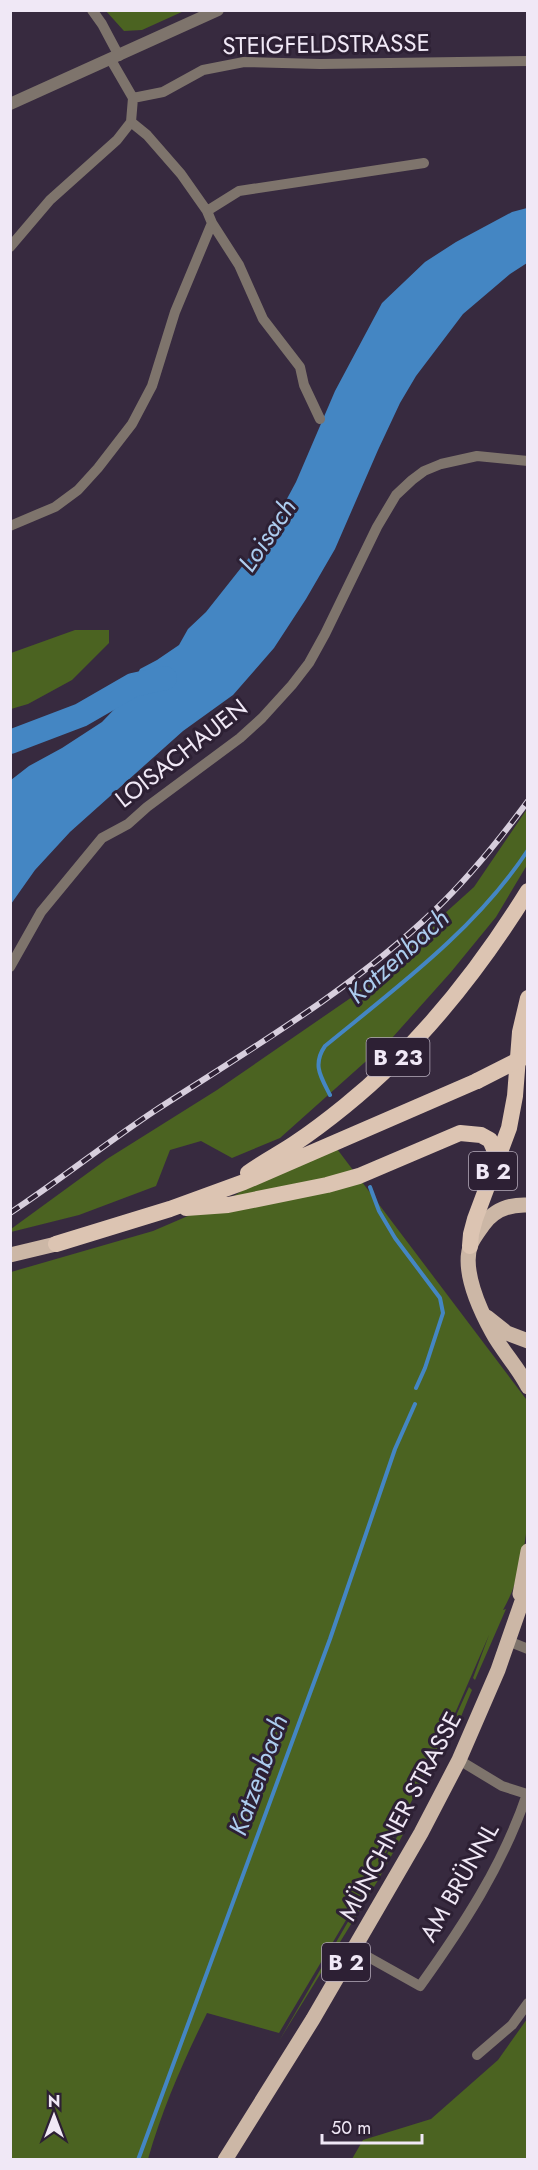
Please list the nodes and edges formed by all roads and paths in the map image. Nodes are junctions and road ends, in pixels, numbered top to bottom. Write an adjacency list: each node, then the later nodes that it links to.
1 (92, 10): 3 (street)
2 (218, 10): 3 (street)
3 (115, 58): 5 (street); 6 (street)
4 (528, 61): 5 (street, STEIGFELDSTRASSE)
5 (133, 98): 7 (street)
6 (10, 104)
7 (131, 122): 9 (street); 11 (street)
8 (424, 164): 9 (street)
9 (207, 211): 10 (street)
10 (212, 223): 12 (street); 14 (street)
11 (10, 247)
12 (320, 418)
13 (528, 461): 16 (street, LOISACHAUEN)
14 (10, 526)
15 (528, 891): 20 (highway, B 23)
16 (10, 967)
17 (528, 998): 19 (highway, B 2)
18 (528, 1055): 20 (highway, B 23, bridge)
19 (498, 1158): 22 (highway, B 23); 24 (highway, B 2)
20 (232, 1185): 22 (highway, B 23)
21 (528, 1205): 24 (main road, B 2)
22 (170, 1209): 23 (highway, B 23)
23 (56, 1244): 25 (main road, B 23)
24 (470, 1246): 26 (main road, B 2)
25 (10, 1255)
26 (485, 1316): 27 (main road, B 2); 28 (main road, B 2)
27 (528, 1341)
28 (528, 1387)
29 (528, 1551): 31 (main road, B 2)
30 (528, 1584): 31 (main road, B 2)
31 (516, 1618): 32 (main road, MÜNCHNER STRASSE / B 2)
32 (508, 1641): 33 (street); 34 (main road, MÜNCHNER STRASSE / B 2)
33 (528, 1649)
34 (459, 1760): 35 (main road, MÜNCHNER STRASSE / B 2); 35 (street, AM BRÜNNL)
35 (354, 1949): 38 (main road, MÜNCHNER STRASSE / B 2)
36 (528, 2003): 37 (street)
37 (477, 2055)
38 (225, 2160)

